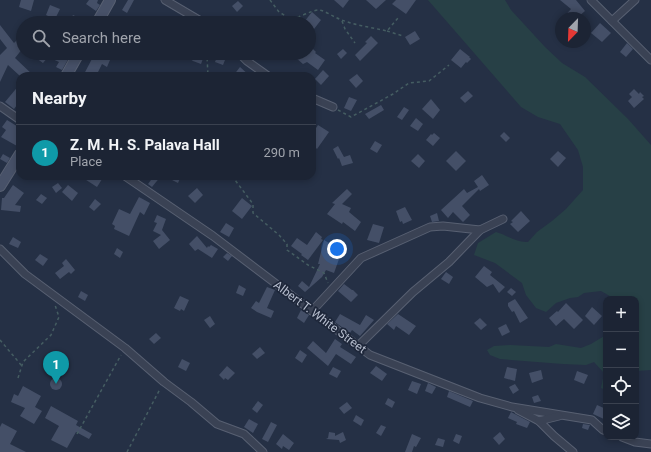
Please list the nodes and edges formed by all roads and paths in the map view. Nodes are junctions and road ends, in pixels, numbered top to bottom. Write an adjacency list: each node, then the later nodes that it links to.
1 (110, 0): 6 (street)
2 (165, 0): 7 (street)
3 (270, 0): 8 (path)
4 (591, 0): 12 (street)
5 (635, 0): 12 (street)
6 (100, 16)
7 (192, 16)
8 (285, 16)
9 (301, 16): 11 (path)
10 (398, 18): 13 (path)
11 (342, 21): 13 (path); 15 (path)
12 (612, 21): 19 (street)
13 (387, 30): 14 (path)
14 (402, 36)
15 (355, 43)
16 (75, 60): 21 (street)
17 (207, 60): 22 (path)
18 (246, 60): 23 (street)
19 (651, 60)
20 (449, 65): 26 (path)
21 (68, 72)
22 (208, 72)
23 (262, 72)
24 (316, 100): 26 (street)
25 (0, 106): 27 (street)
26 (333, 107)
27 (16, 117)
28 (16, 160): 31 (street)
29 (131, 180): 37 (street, Albert T. White Street)
30 (235, 180): 35 (path)
31 (0, 186)
32 (503, 219): 33 (street)
33 (480, 230): 35 (street); 39 (street)
34 (0, 249): 36 (street)
35 (329, 292): 37 (street)
36 (52, 293): 40 (street); 41 (path)
37 (312, 311): 39 (street, Albert T. White Street)
38 (0, 340): 41 (path)
39 (358, 346): 44 (street, Albert T. White Street)
40 (125, 348): 43 (street); 48 (path)
41 (22, 366): 42 (path)
42 (18, 378)
43 (164, 382): 51 (path); 52 (street)
44 (512, 407): 45 (street, Albert T. White Street); 46 (street)
45 (562, 416): 46 (street); 47 (street, Albert T. White Street)
46 (539, 421): 53 (street)
47 (603, 430)
48 (77, 434)
49 (630, 440): 50 (street)
50 (651, 444)
51 (127, 452)
52 (263, 452)
53 (573, 452)

